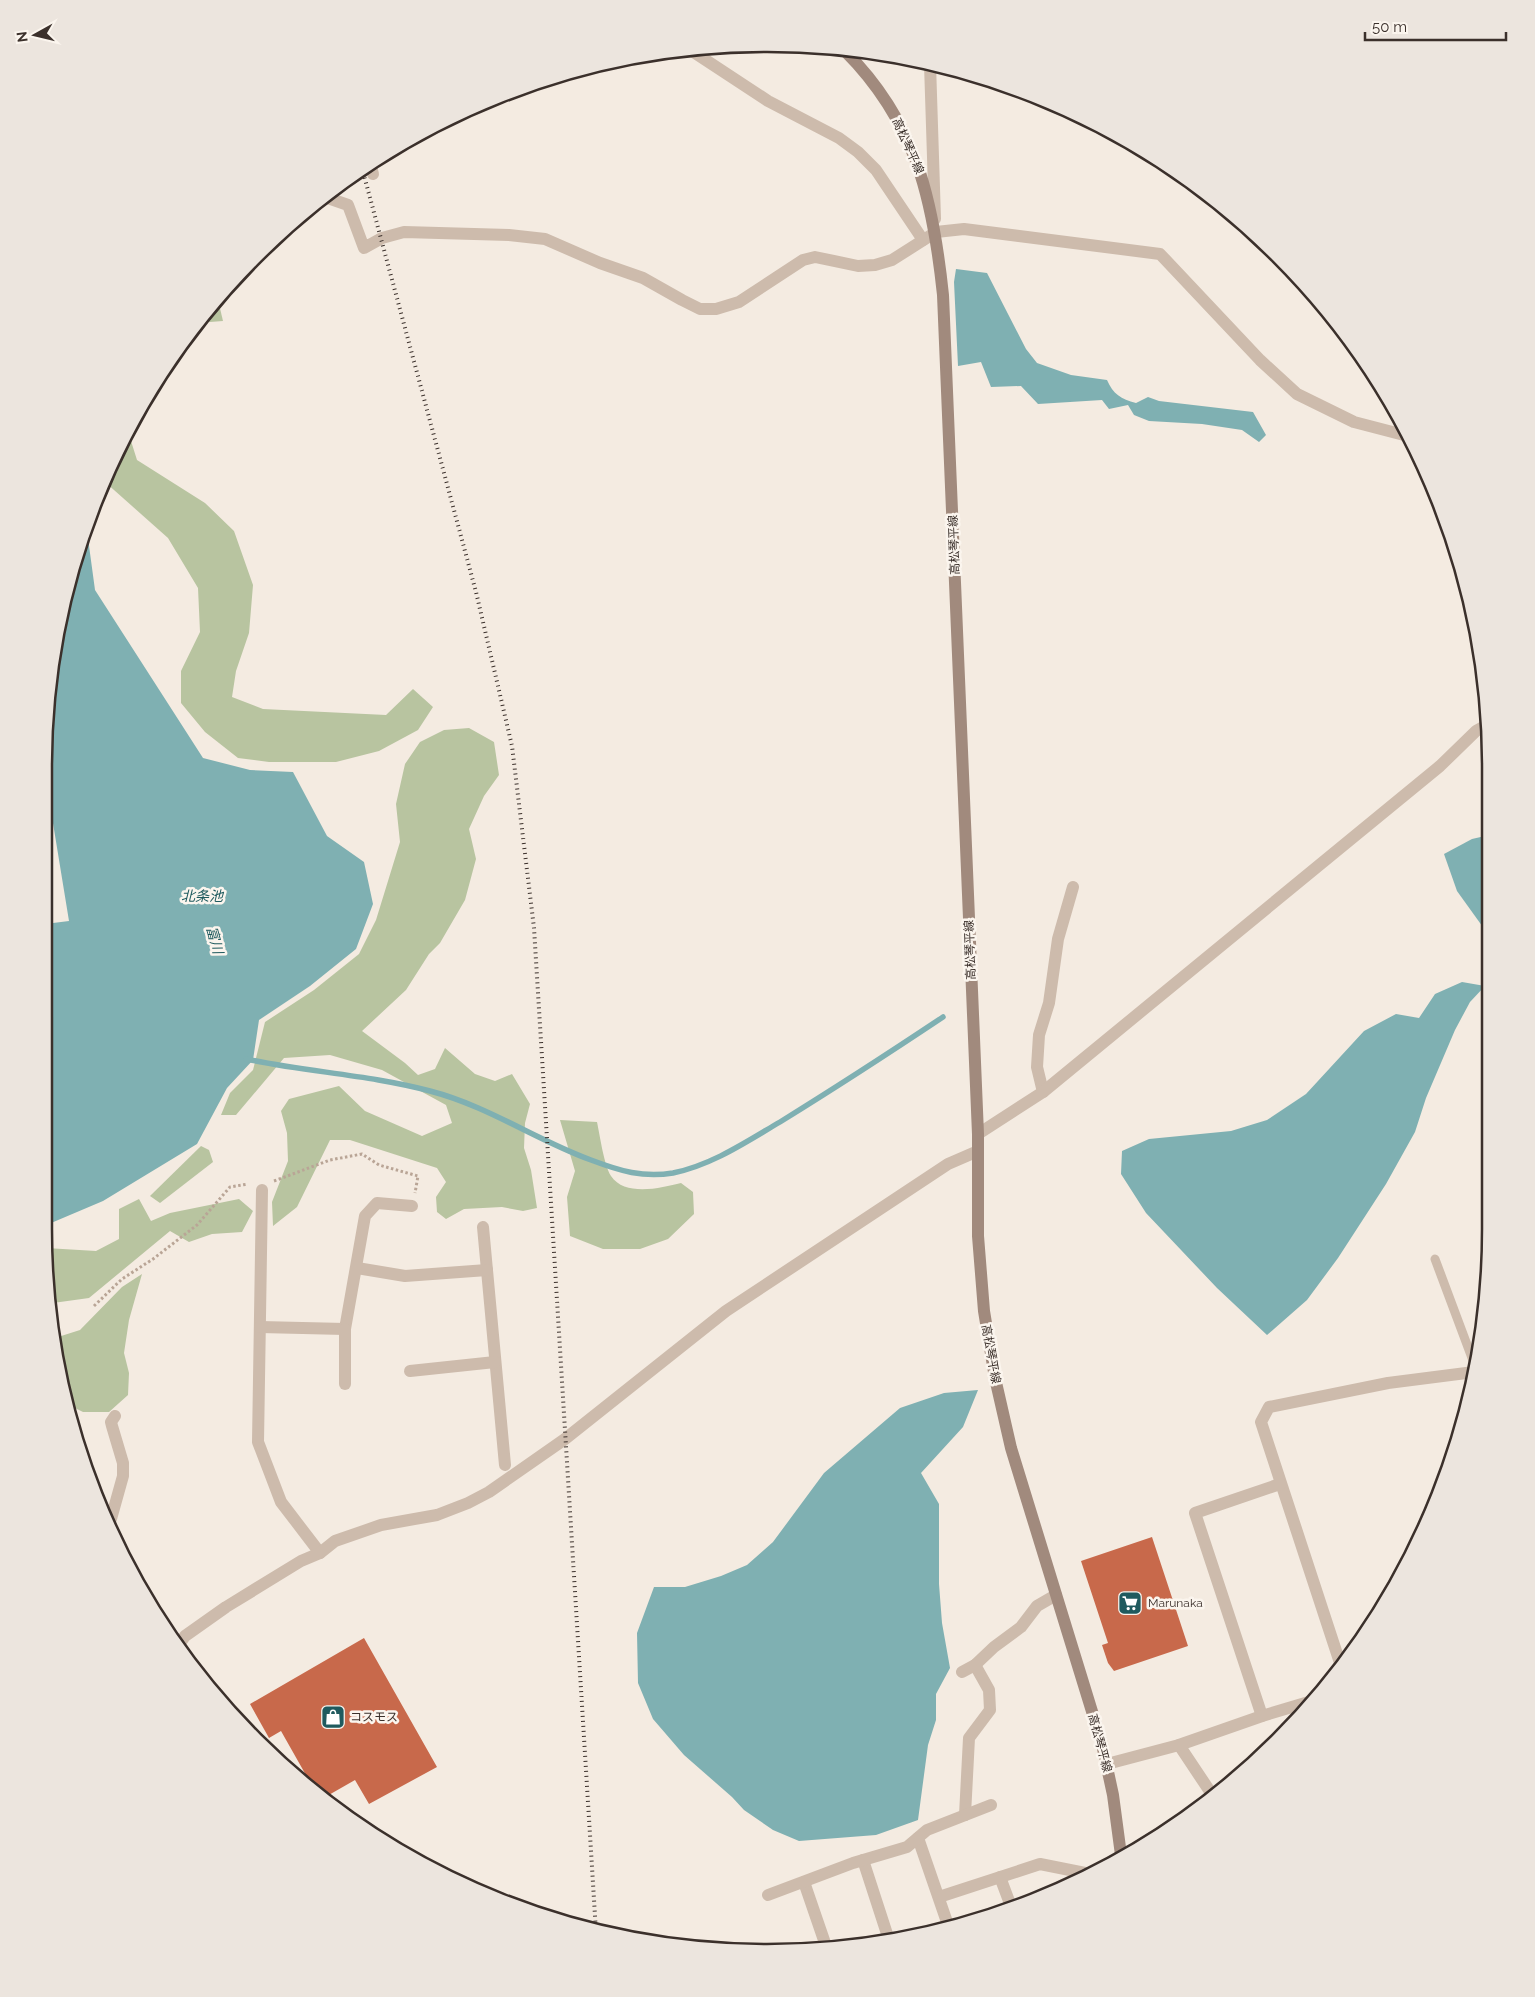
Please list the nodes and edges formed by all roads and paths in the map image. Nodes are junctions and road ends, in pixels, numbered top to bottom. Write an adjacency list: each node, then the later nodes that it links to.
1 (700, 56): 6 (street)
2 (852, 58): 5 (main road, 高松琴平線)
3 (930, 72): 5 (street)
4 (333, 200): 6 (street)
5 (936, 232): 6 (street); 7 (street); 11 (main road, 高松琴平線)
6 (924, 240)
7 (1400, 434)
8 (1481, 728): 10 (street)
9 (1073, 887): 10 (street)
10 (1043, 1092): 11 (street)
11 (978, 1134): 12 (main road, 高松琴平線)
12 (978, 1151): 30 (street); 31 (main road, 高松琴平線)
13 (262, 1190): 19 (street)
14 (412, 1206): 17 (street)
15 (483, 1227): 18 (street)
16 (1435, 1259): 21 (lane)
17 (357, 1268): 18 (street); 20 (street)
18 (488, 1270): 22 (street)
19 (260, 1327): 20 (street); 30 (street)
20 (345, 1329): 25 (street)
21 (1471, 1355)
22 (495, 1362): 23 (street); 27 (street)
23 (410, 1371)
24 (1468, 1373): 28 (street)
25 (345, 1384)
26 (115, 1416): 29 (street)
27 (505, 1465)
28 (1280, 1484): 33 (street); 37 (street)
29 (112, 1515)
30 (320, 1553): 32 (street)
31 (1056, 1595): 34 (street); 39 (main road, 高松琴平線)
32 (182, 1640)
33 (1339, 1660)
34 (975, 1665): 35 (street); 42 (street)
35 (962, 1672)
36 (1302, 1704): 37 (street)
37 (1262, 1716): 38 (street)
38 (1179, 1745): 39 (street); 40 (street)
39 (1107, 1764): 44 (main road, 高松琴平線)
40 (1210, 1791)
41 (991, 1805): 42 (street)
42 (965, 1815): 43 (street)
43 (918, 1838): 45 (street); 50 (street)
44 (1120, 1851)
45 (863, 1860): 48 (street); 53 (street)
46 (1081, 1872): 47 (street)
47 (1000, 1877): 50 (street); 51 (street)
48 (804, 1882): 49 (street); 54 (street)
49 (768, 1895)
50 (939, 1897): 52 (street)
51 (1009, 1902)
52 (947, 1921)
53 (887, 1934)
54 (825, 1942)

